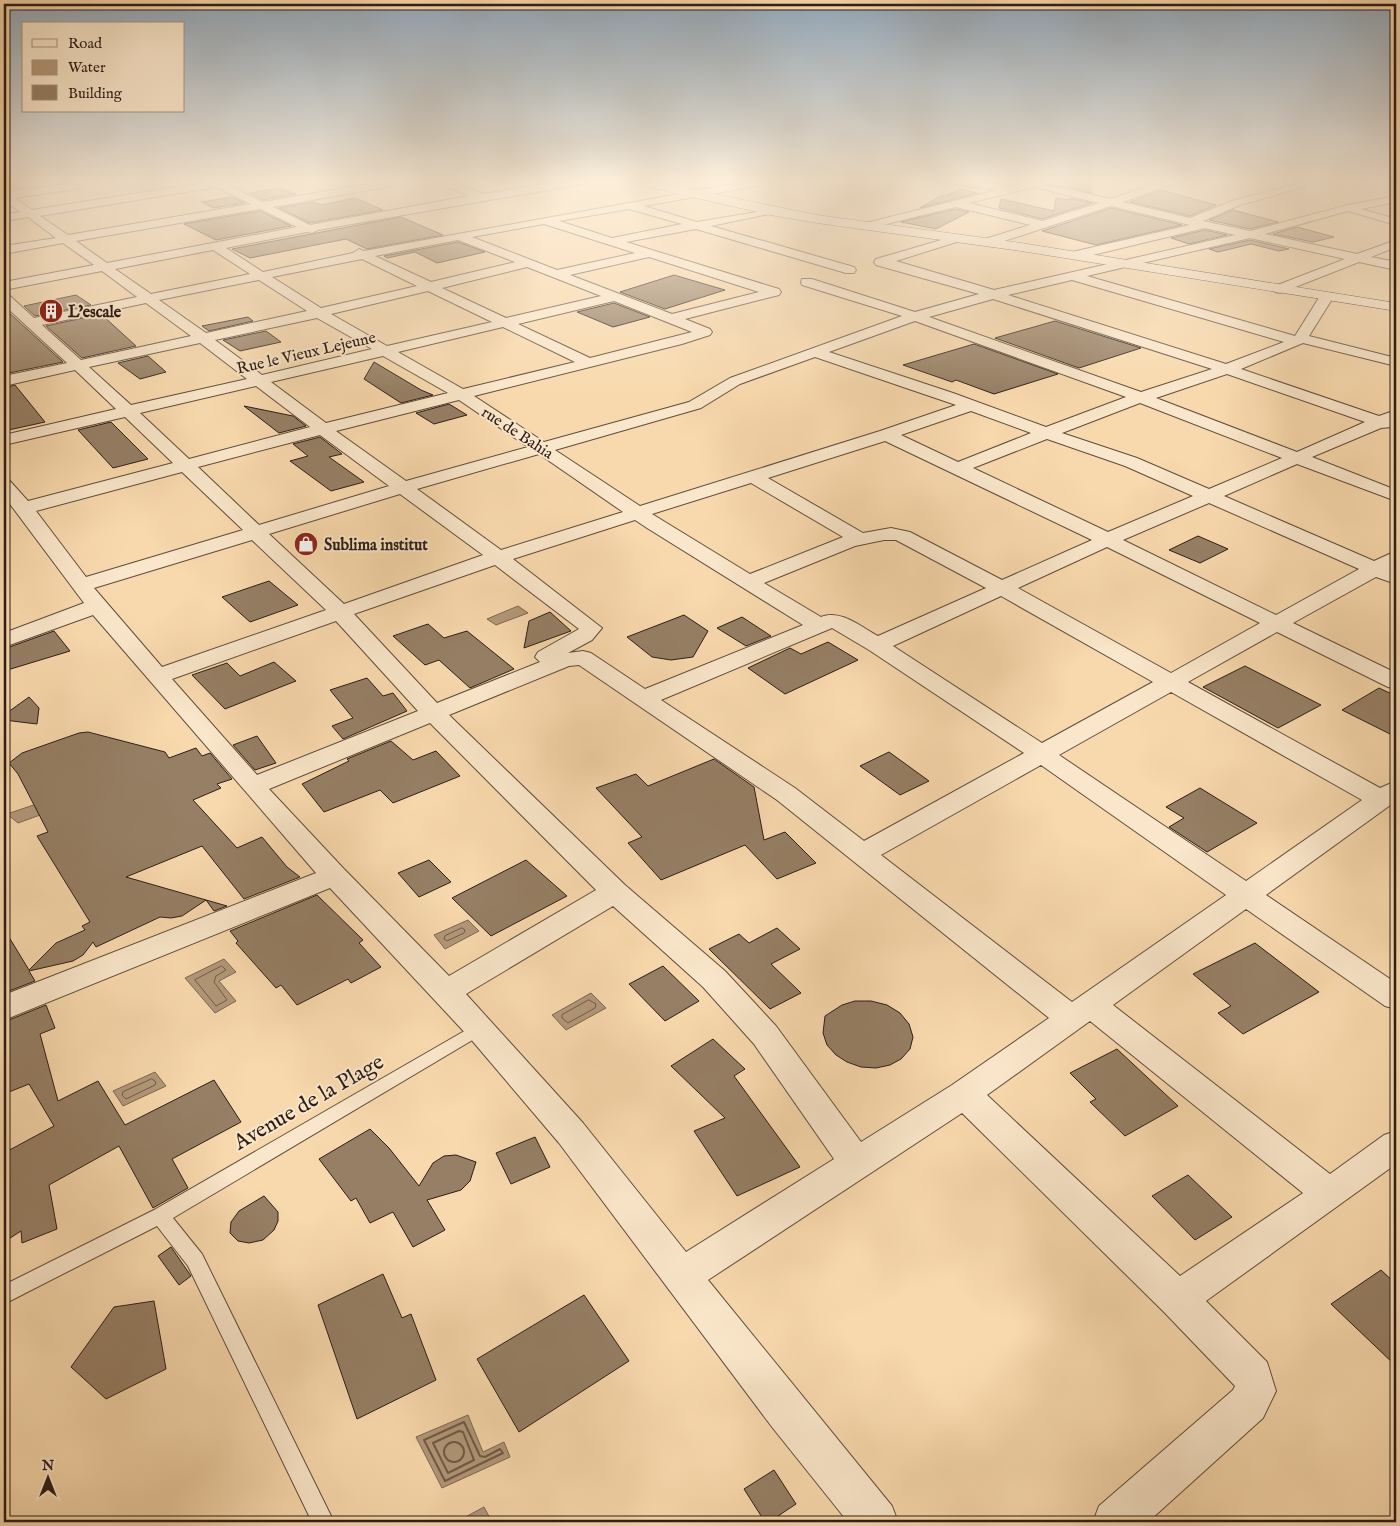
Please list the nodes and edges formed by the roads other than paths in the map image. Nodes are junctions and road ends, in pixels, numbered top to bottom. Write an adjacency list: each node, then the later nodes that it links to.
1 (85, 251): 23 (street)
2 (188, 251): 23 (street)
3 (223, 251): 26 (street, rue de Bahia)
4 (355, 251): 16 (street)
5 (381, 251): 16 (street)
6 (497, 251): 20 (street)
7 (639, 251): 15 (street)
8 (785, 251): 24 (street)
9 (915, 251): 19 (street)
10 (1050, 251): 17 (main road)
11 (1092, 251): 17 (street)
12 (1181, 251): 21 (street)
13 (1329, 251): 18 (street)
14 (1373, 251): 18 (street)
15 (648, 254): 25 (street); 32 (street)
16 (362, 255): 26 (street); 30 (street)
17 (1076, 255): 21 (main road)
18 (1357, 257): 22 (street); 31 (street)
19 (882, 261): 24 (street); 33 (street)
20 (528, 263): 25 (street); 30 (street)
21 (1127, 264): 27 (street); 31 (main road)
22 (1396, 266)
23 (106, 267): 29 (street); 37 (street)
24 (850, 270): 28 (street)
25 (556, 274): 35 (street)
26 (261, 276): 37 (street); 39 (street, rue de Bahia)
27 (1073, 276): 33 (street); 45 (street)
28 (808, 282): 32 (street); 40 (street)
29 (4, 286)
30 (432, 287): 39 (street); 43 (street)
31 (1280, 289): 34 (main road)
32 (773, 292): 41 (street)
33 (995, 294): 40 (street); 51 (street)
34 (1327, 296): 38 (main road); 45 (street)
35 (615, 297): 41 (street); 43 (street, Rue le Vieux Lejeune)
36 (4, 298): 42 (street)
37 (150, 299): 42 (street); 44 (street)
38 (1396, 307)
39 (319, 313): 44 (street); 46 (street, rue de Bahia)
40 (916, 316): 47 (street); 55 (street)
41 (674, 318): 49 (street)
42 (30, 323): 50 (street)
43 (507, 324): 46 (street, Rue le Vieux Lejeune); 49 (street)
44 (203, 338): 50 (street); 52 (street)
45 (1299, 340): 48 (street); 51 (street)
46 (388, 352): 52 (street, Rue le Vieux Lejeune); 54 (street, rue de Bahia)
47 (817, 352): 56 (street); 65 (street)
48 (1396, 362)
49 (589, 363): 54 (street)
50 (75, 365): 53 (street); 57 (street)
51 (1227, 369): 55 (street); 59 (street)
52 (260, 380): 57 (street, Rue le Vieux Lejeune); 61 (street)
53 (4, 381)
54 (462, 395): 61 (street); 65 (street, rue de Bahia)
55 (1145, 397): 62 (street); 66 (street)
56 (971, 405): 62 (street); 63 (street)
57 (128, 411): 64 (street, Rue le Vieux Lejeune); 67 (street)
58 (1396, 415): 59 (street)
59 (1380, 422): 60 (street); 66 (street)
60 (1396, 428)
61 (323, 429): 67 (street); 70 (street)
62 (1045, 432): 68 (street); 72 (street)
63 (886, 436): 68 (street); 69 (street)
64 (4, 440)
65 (543, 448): 70 (street); 74 (street, rue de Bahia)
66 (1295, 457): 72 (street); 73 (street)
67 (185, 465): 71 (street); 75 (street)
68 (958, 468): 76 (street)
69 (752, 476): 74 (street); 77 (street)
70 (405, 487): 75 (street); 78 (street)
71 (10, 493): 83 (street)
72 (1209, 496): 76 (street); 80 (street)
73 (1396, 496)
74 (636, 512): 78 (street); 81 (street, rue de Bahia)
75 (254, 532): 83 (street); 84 (street)
76 (1109, 539): 82 (street); 85 (street)
77 (852, 540): 81 (street); 82 (street)
78 (498, 557): 84 (street); 89 (street)
79 (1396, 557): 80 (street)
80 (1386, 573): 85 (street)
81 (748, 582): 86 (street, rue de Bahia)
82 (1002, 588): 88 (street); 91 (street)
83 (90, 596): 87 (street); 90 (street)
84 (340, 612): 90 (street); 94 (street)
85 (1275, 623): 91 (street); 92 (street)
86 (817, 624): 88 (street); 93 (street)
87 (4, 640)
88 (877, 645): 95 (street)
89 (537, 671): 93 (street); 94 (street)
90 (158, 676): 96 (street)
91 (1169, 682): 95 (street); 97 (street)
92 (1396, 682)
93 (642, 699): 98 (street)
94 (433, 713): 96 (street); 100 (street)
95 (1042, 754): 98 (street); 101 (street)
96 (253, 786): 99 (street)
97 (1388, 794): 101 (street)
98 (862, 854): 105 (street)
99 (334, 876): 102 (street); 104 (street)
100 (614, 892): 102 (street); 109 (street)
101 (1246, 896): 103 (street); 105 (street)
102 (446, 992): 106 (street)
103 (1396, 998)
104 (4, 1008)
105 (1082, 1012): 107 (street); 110 (street)
106 (480, 1028): 111 (lane, Avenue de la Plage); 112 (street)
107 (964, 1094): 109 (street); 114 (street)
108 (1396, 1145): 110 (street)
109 (857, 1163): 112 (street)
110 (1330, 1194): 114 (street)
111 (160, 1216): 113 (lane, Avenue de la Plage); 115 (lane)
112 (681, 1276): 116 (street)
113 (4, 1295)
114 (1178, 1299): 117 (street)
115 (323, 1522)
116 (876, 1522)
117 (1115, 1522)

